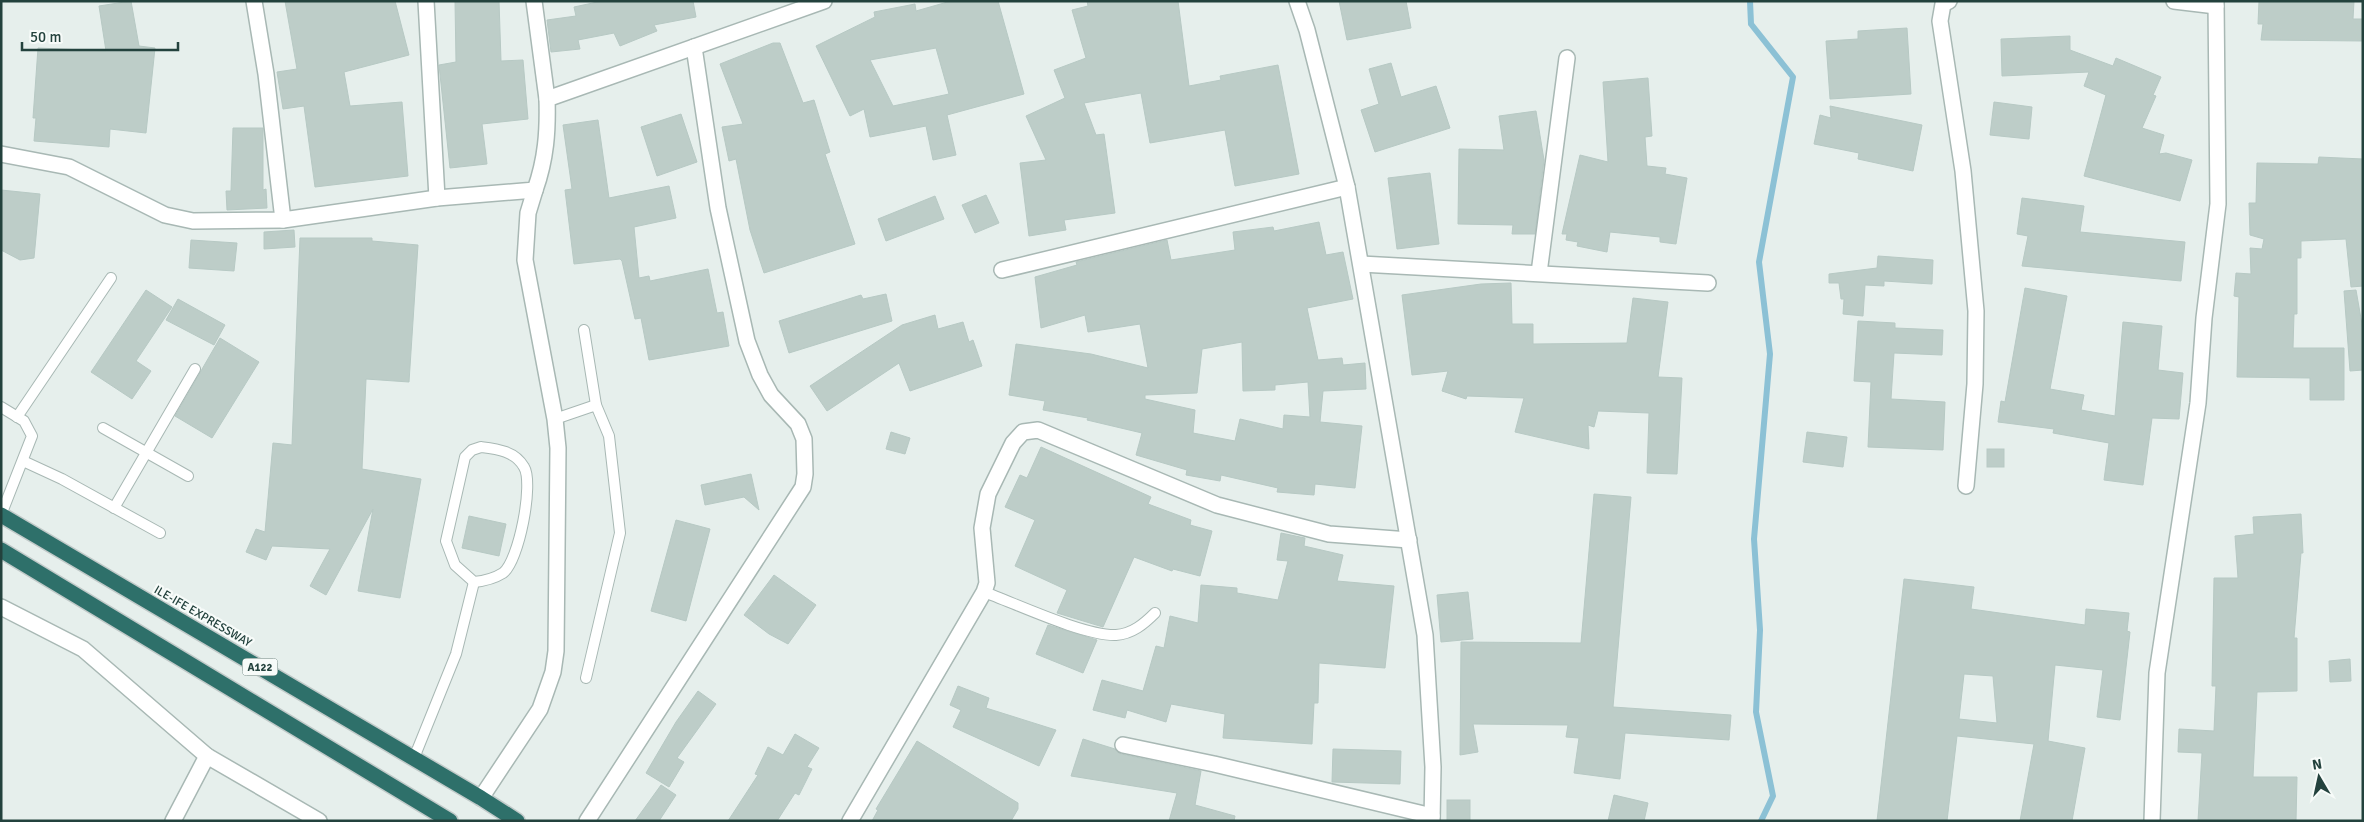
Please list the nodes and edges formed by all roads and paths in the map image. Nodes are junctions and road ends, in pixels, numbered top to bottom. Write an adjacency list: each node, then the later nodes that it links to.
1 (254, 1): 16 (street)
2 (426, 1): 15 (street)
3 (534, 1): 11 (street)
4 (824, 1): 9 (street)
5 (1297, 1): 13 (street)
6 (1949, 1): 32 (street)
7 (2174, 1): 8 (street)
8 (2216, 4): 54 (street)
9 (694, 47): 11 (street); 52 (street)
10 (1567, 58): 19 (street)
11 (547, 99): 14 (street)
12 (1, 154): 16 (street)
13 (1347, 187): 17 (street); 18 (street)
14 (535, 190): 15 (street); 27 (street)
15 (437, 198): 16 (street)
16 (283, 220)
17 (1361, 264): 19 (street); 36 (street)
18 (1002, 270)
19 (1539, 274): 21 (street)
20 (111, 278): 26 (lane)
21 (1708, 283)
22 (584, 330): 24 (lane)
23 (195, 369): 29 (lane)
24 (596, 404): 27 (lane); 42 (lane)
25 (1, 407): 26 (lane)
26 (17, 417): 30 (lane)
27 (555, 420): 46 (street)
28 (103, 428): 29 (lane)
29 (146, 453): 31 (lane); 33 (lane)
30 (23, 461): 33 (lane); 34 (lane)
31 (188, 476)
32 (1966, 486)
33 (114, 508): 35 (lane)
34 (1, 515): 45 (highway, ILE-IFE EXPRESSWAY / A122)
35 (160, 533)
36 (1409, 540): 39 (street); 47 (street)
37 (1, 550): 50 (highway, A122)
38 (474, 582): 38 (lane); 45 (lane)
39 (984, 592): 41 (lane); 53 (street)
40 (1, 606): 44 (street)
41 (1155, 613)
42 (586, 678)
43 (1123, 745): 47 (street)
44 (207, 756): 48 (street); 49 (street)
45 (414, 758): 46 (highway, ILE-IFE EXPRESSWAY / A122)
46 (481, 798): 51 (highway, ILE-IFE EXPRESSWAY / A122)
47 (1432, 818)
48 (173, 821)
49 (319, 821)
50 (450, 821)
51 (517, 821)
52 (587, 821)
53 (850, 821)
54 (2152, 821)

